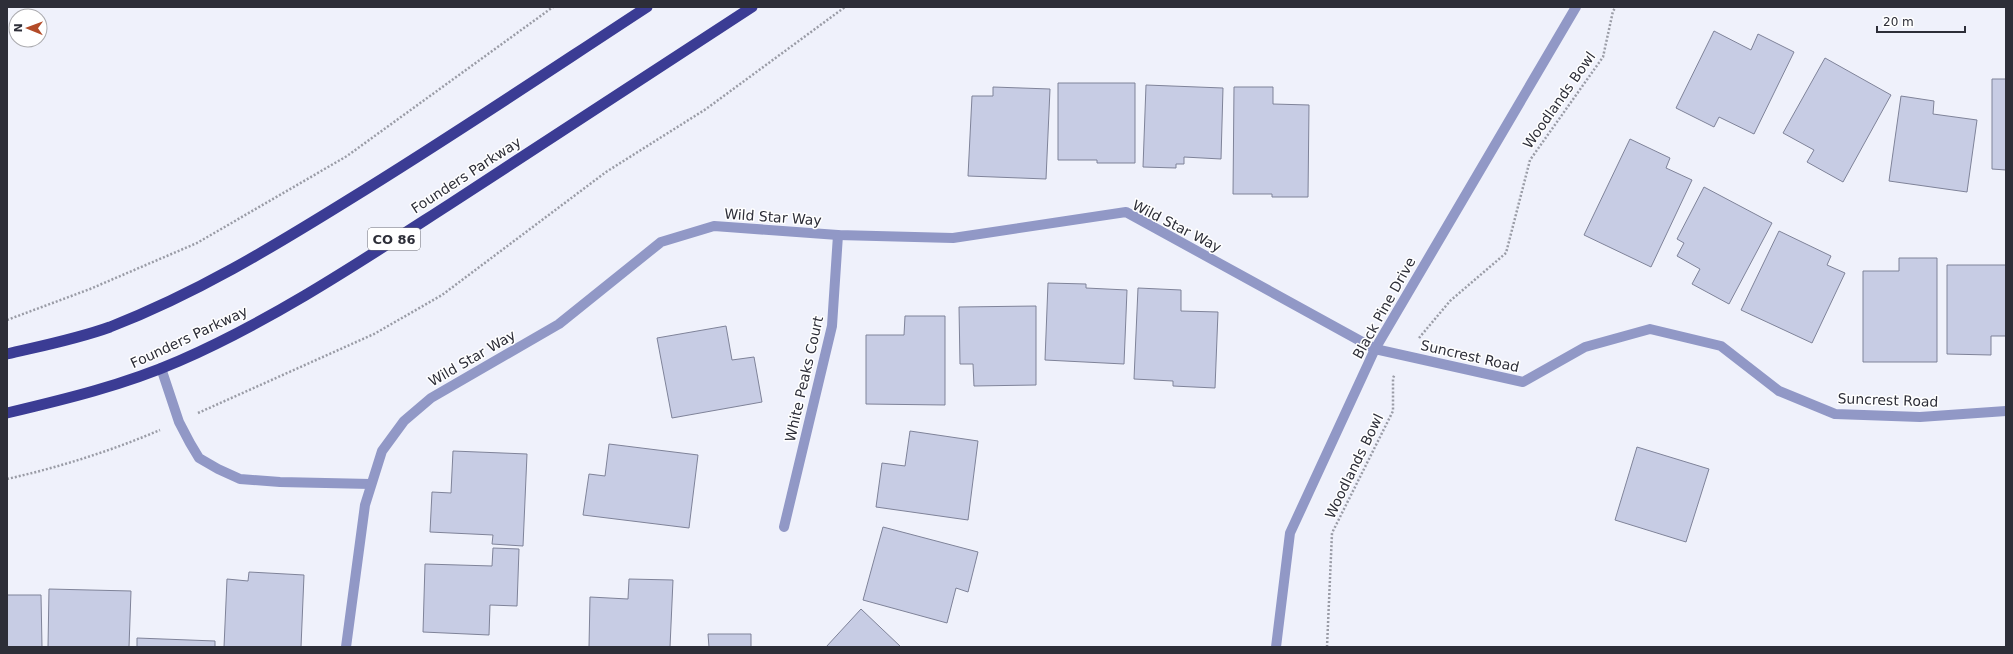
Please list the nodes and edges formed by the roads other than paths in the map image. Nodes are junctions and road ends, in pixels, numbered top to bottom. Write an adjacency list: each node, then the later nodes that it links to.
1 (647, 7): 6 (highway)
2 (752, 7): 7 (highway, Founders Parkway / CO 86)
3 (1576, 7): 5 (street, Black Pine Drive)
4 (838, 235): 5 (street, Wild Star Way); 10 (street, Wild Star Way); 11 (street, White Peaks Court)
5 (1375, 349): 8 (street, Suncrest Road); 13 (street, Black Pine Drive)
6 (7, 354)
7 (161, 368): 9 (highway, Founders Parkway / CO 86); 10 (street)
8 (2006, 412)
9 (7, 413)
10 (371, 484): 12 (street, Wild Star Way)
11 (784, 527)
12 (346, 647)
13 (1276, 647)

